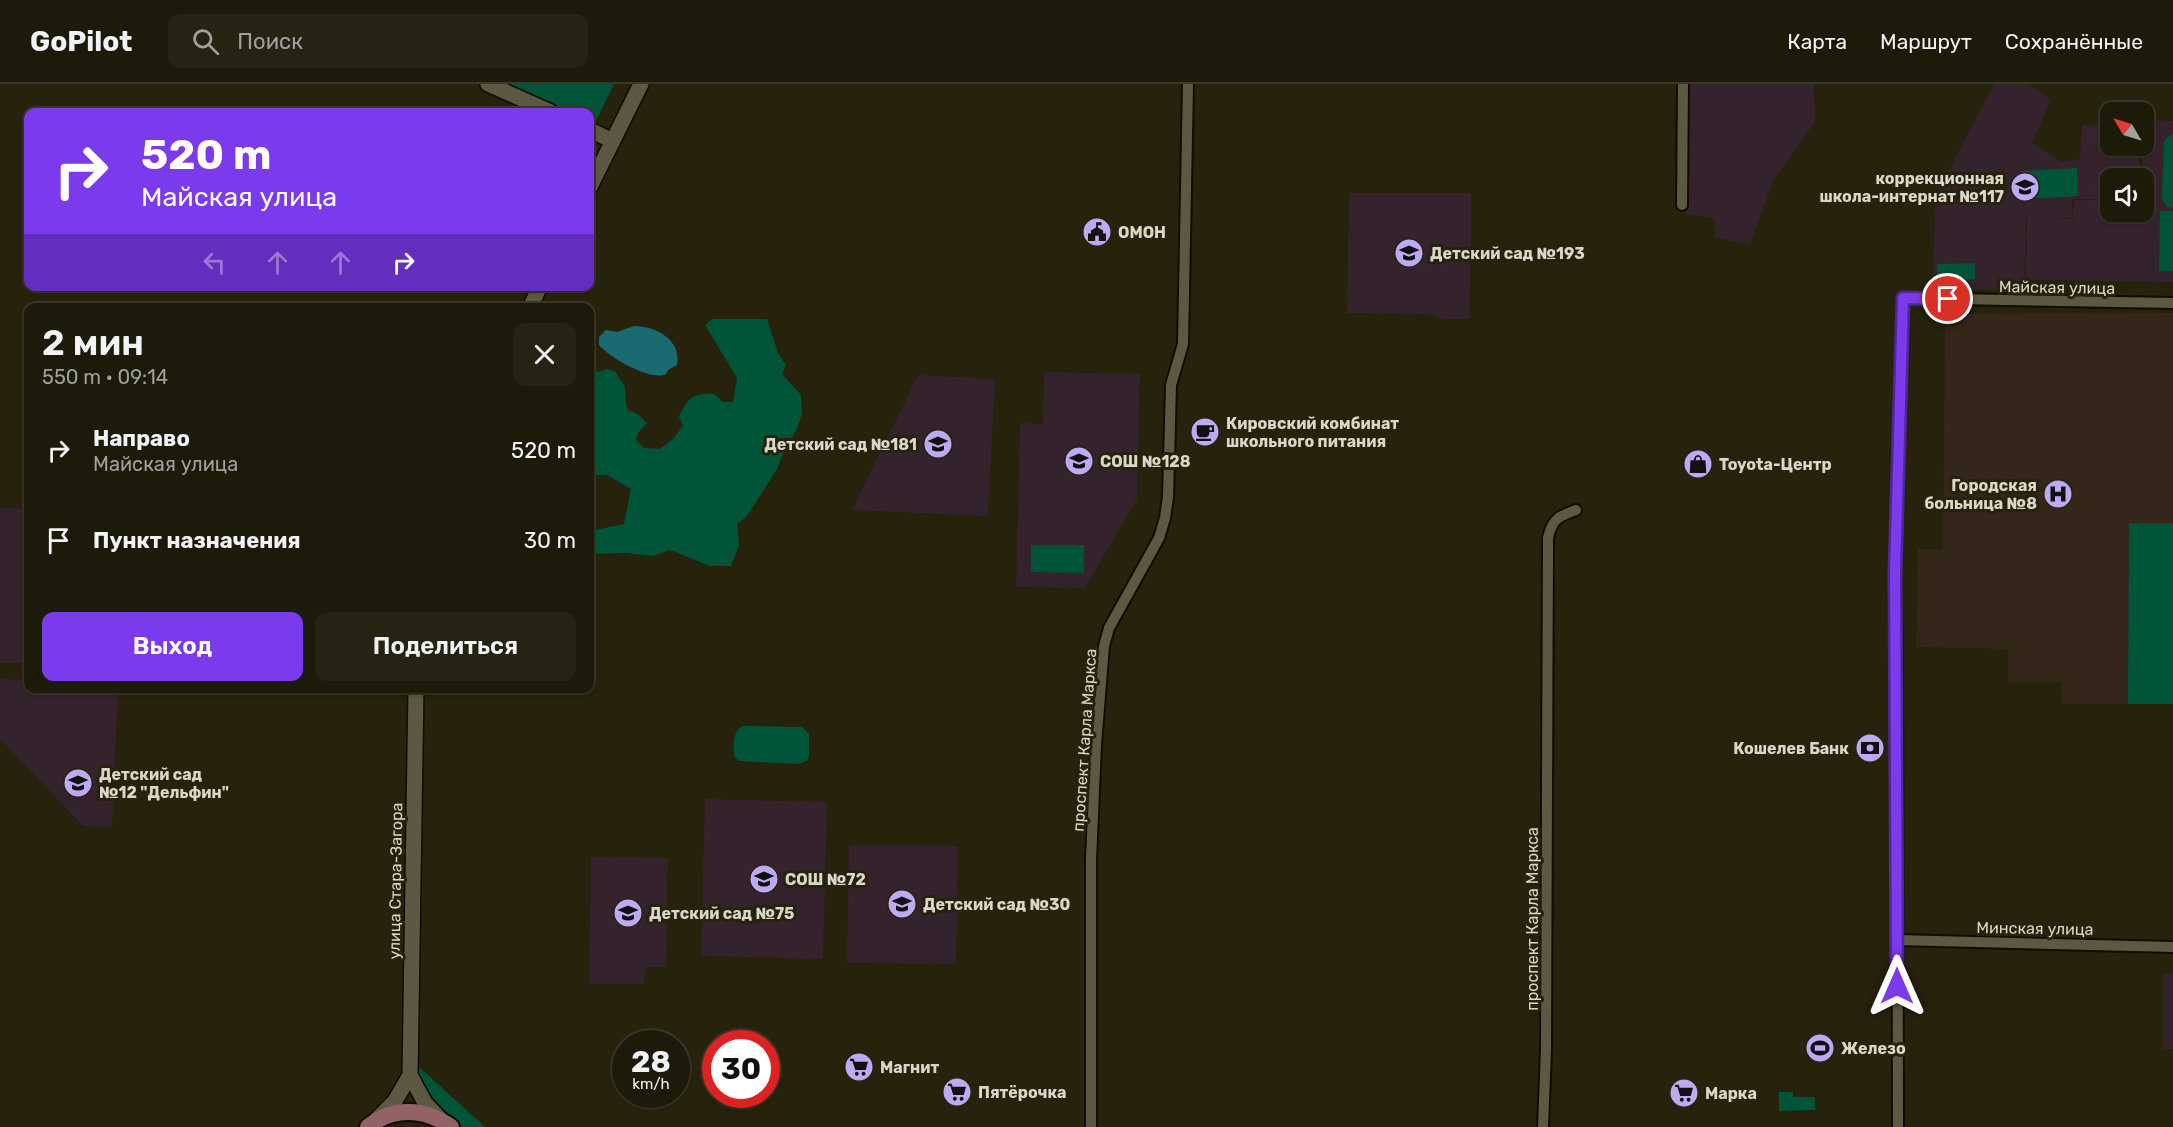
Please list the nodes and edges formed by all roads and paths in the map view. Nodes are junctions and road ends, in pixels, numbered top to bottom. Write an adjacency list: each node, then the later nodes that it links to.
1 (488, 84): 5 (main road)
2 (641, 84): 7 (main road)
3 (1188, 84): 18 (street, проспект Карла Маркса)
4 (1683, 84): 9 (street)
5 (542, 108)
6 (594, 132): 7 (main road)
7 (613, 141): 8 (main road)
8 (594, 179)
9 (1682, 205)
10 (2173, 303): 13 (street, Майская улица)
11 (1576, 510): 19 (street, проспект Карла Маркса)
12 (416, 693): 15 (main road, улица Стара-Загора)
13 (1897, 940): 14 (street, Минская улица); 20 (street)
14 (2173, 947)
15 (410, 1075): 16 (main road); 17 (main road)
16 (373, 1123): 17 (main road)
17 (445, 1123)
18 (1091, 1127)
19 (1543, 1127)
20 (1898, 1127)

